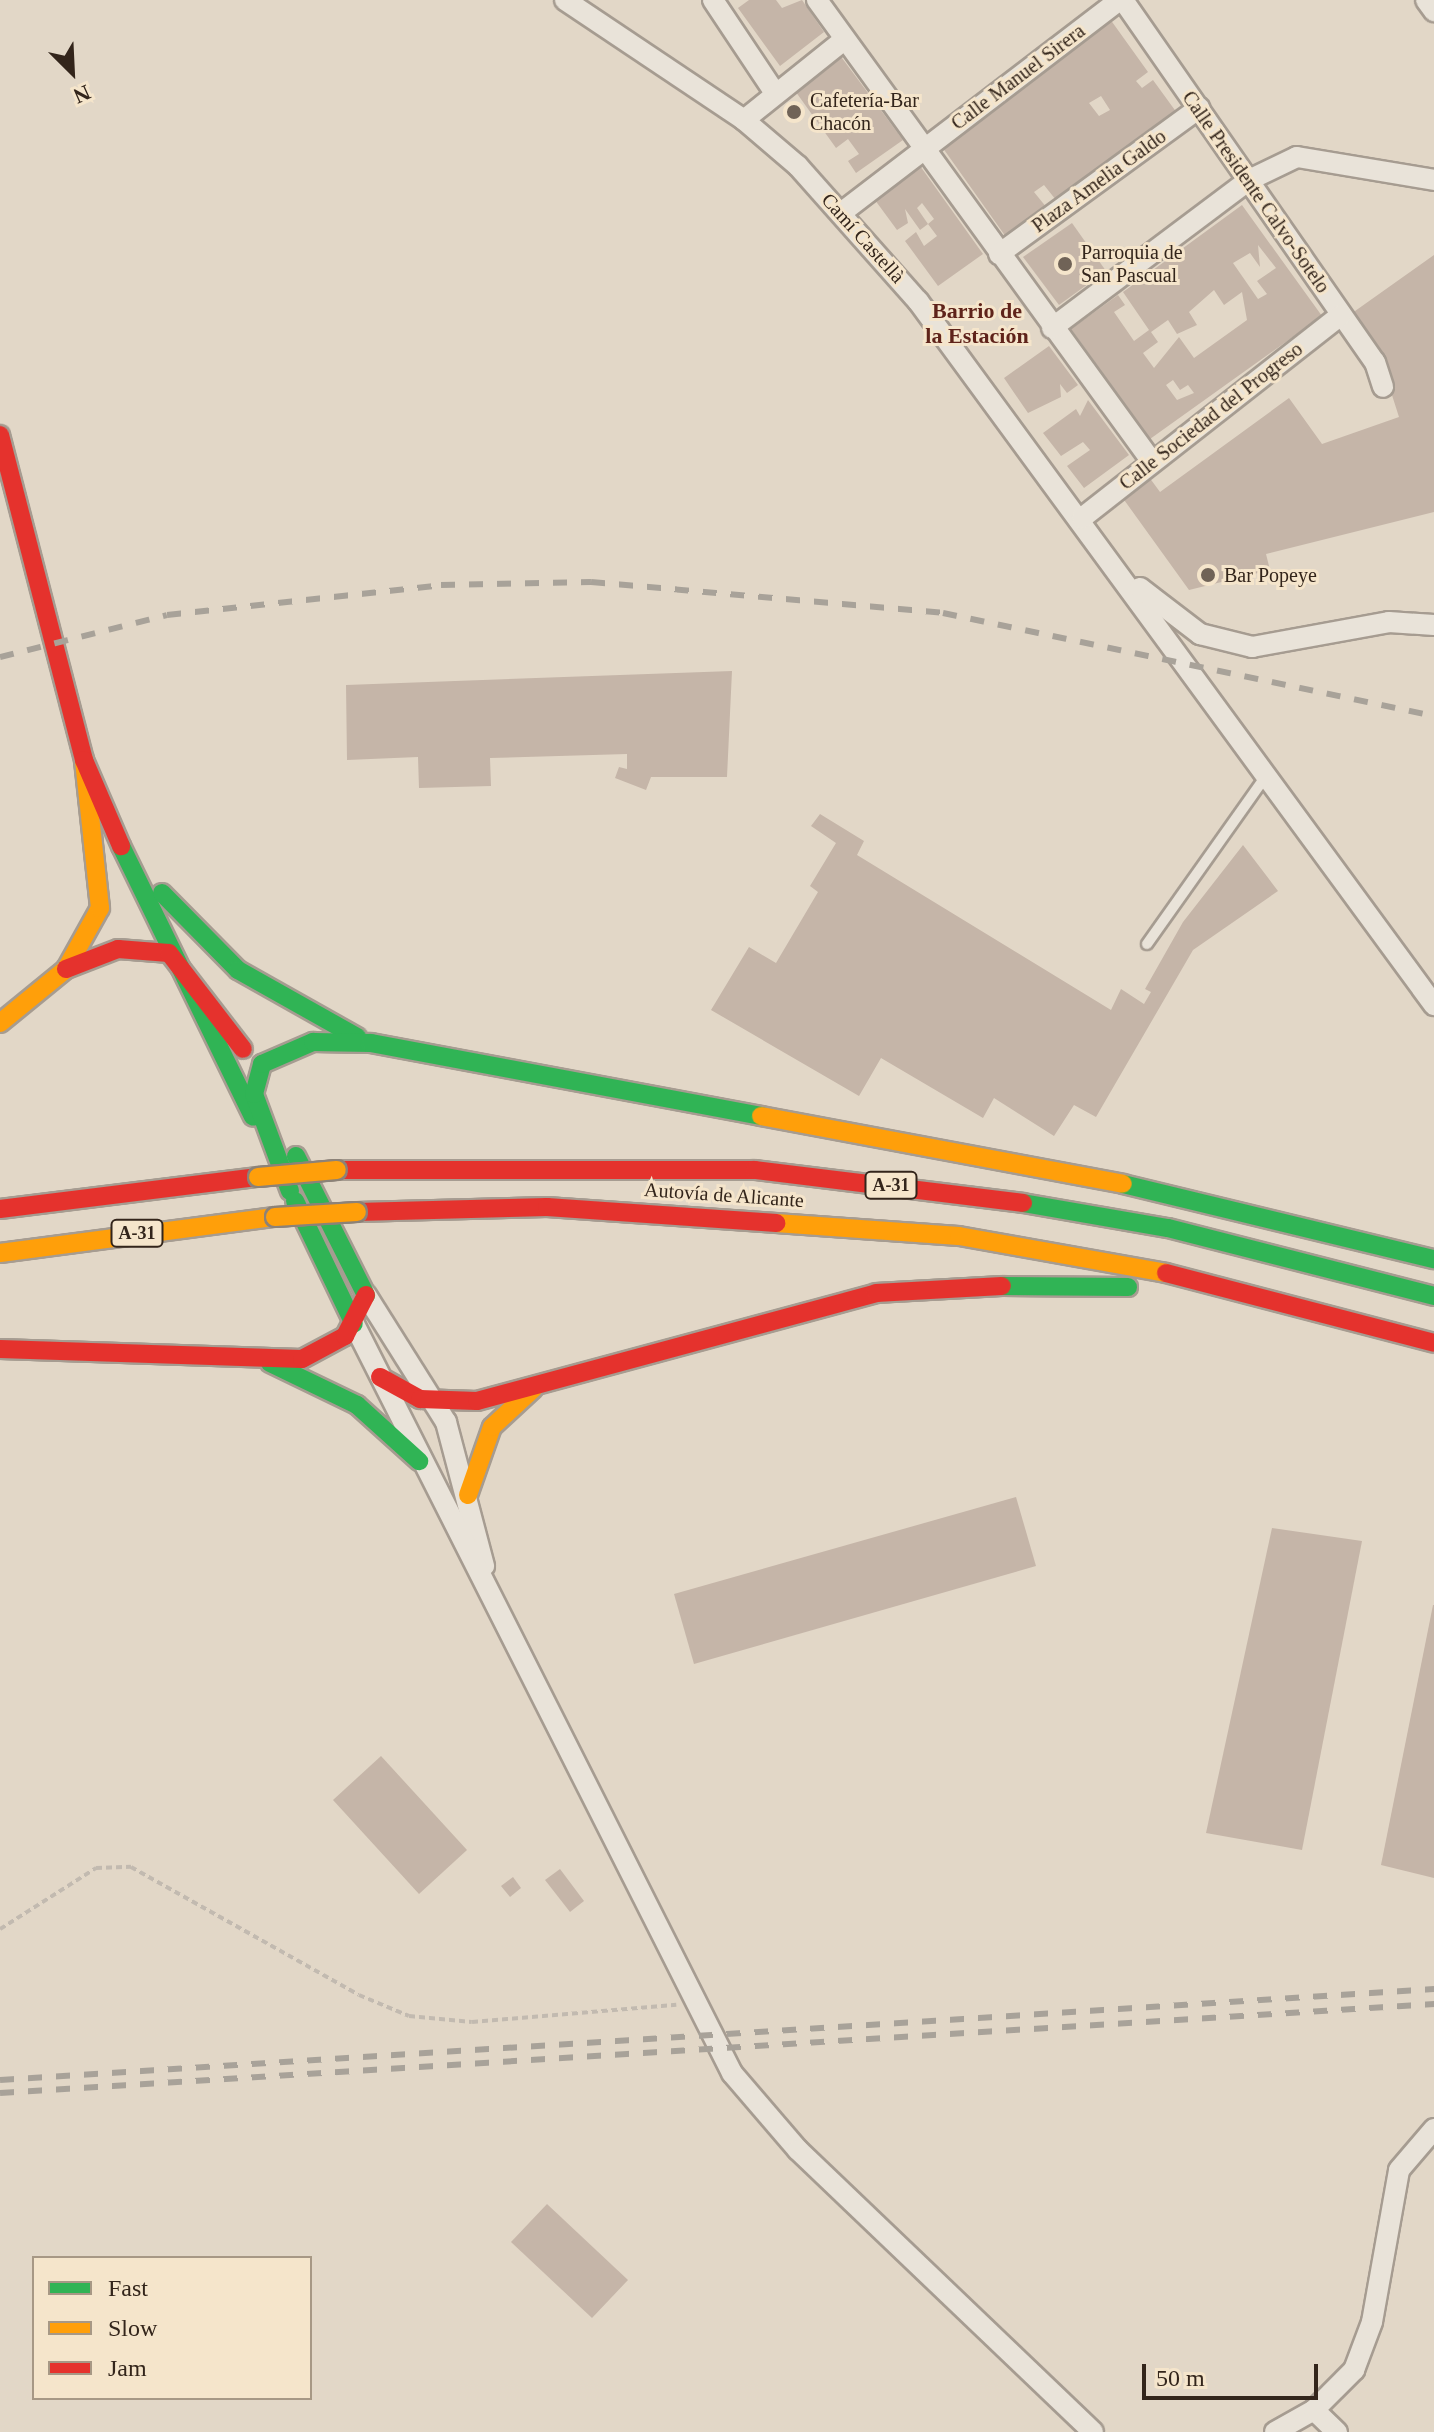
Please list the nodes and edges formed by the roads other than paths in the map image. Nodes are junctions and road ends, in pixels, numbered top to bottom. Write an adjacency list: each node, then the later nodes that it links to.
1 (565, 0): 10 (street, Camí Castellà)
2 (713, 0): 8 (street)
3 (817, 0): 7 (street)
4 (1121, 0): 9 (street, Calle Presidente Calvo-Sotelo); 11 (street, Calle Manuel Sirera)
5 (1426, 0): 6 (street)
6 (1434, 11)
7 (845, 39): 8 (street); 11 (street)
8 (773, 90): 10 (street)
9 (1199, 108): 12 (street, Calle Presidente Calvo-Sotelo); 15 (street, Plaza Amelia Galdo)
10 (744, 120): 14 (street, Camí Castellà)
11 (924, 149): 14 (street, Calle Manuel Sirera); 15 (street)
12 (1249, 180): 13 (street); 16 (street, Calle Presidente Calvo-Sotelo); 17 (street)
13 (1434, 180)
14 (841, 213): 21 (street, Camí Castellà)
15 (999, 254): 17 (street)
16 (1341, 315): 18 (street, Calle Presidente Calvo-Sotelo); 20 (street, Calle Sociedad del Progreso)
17 (1052, 328): 20 (street)
18 (1383, 387)
19 (0, 435): 24 (main road)
20 (1152, 462): 21 (street, Calle Sociedad del Progreso)
21 (1082, 518): 22 (street, Camí Castellà)
22 (1128, 579): 23 (street); 25 (street)
23 (1434, 625)
24 (84, 760): 26 (main road); 30 (main road)
25 (1263, 780): 28 (lane); 31 (street)
26 (103, 802): 27 (main road); 29 (main road)
27 (162, 893): 33 (main road); 34 (main road)
28 (1147, 944)
29 (169, 953): 30 (main road); 34 (main road); 36 (main road)
30 (66, 969): 32 (main road)
31 (1434, 1005)
32 (0, 1023)
33 (371, 1043): 35 (main road); 39 (main road)
34 (243, 1049): 35 (main road)
35 (255, 1077): 36 (main road); 41 (main road)
36 (290, 1191): 43 (main road)
37 (0, 1209): 42 (main road, Autovía de Alicante / A-31, bridge)
38 (0, 1253): 40 (main road, Autovía de Alicante / A-31, bridge)
39 (1434, 1259)
40 (1189, 1277): 44 (main road, Autovía de Alicante / A-31); 48 (main road)
41 (366, 1295): 43 (main road); 49 (street)
42 (1434, 1296)
43 (354, 1324): 46 (main road); 47 (street)
44 (1434, 1343)
45 (0, 1349): 46 (main road)
46 (263, 1361): 50 (main road)
47 (380, 1377): 49 (main road); 50 (street)
48 (534, 1389): 49 (main road); 51 (main road)
49 (437, 1403): 51 (street)
50 (419, 1461): 52 (street)
51 (468, 1495): 52 (street)
52 (490, 1585): 55 (street)
53 (1434, 2129): 54 (street)
54 (1314, 2410): 56 (street); 57 (street)
55 (1093, 2432)
56 (1275, 2432)
57 (1337, 2432)

